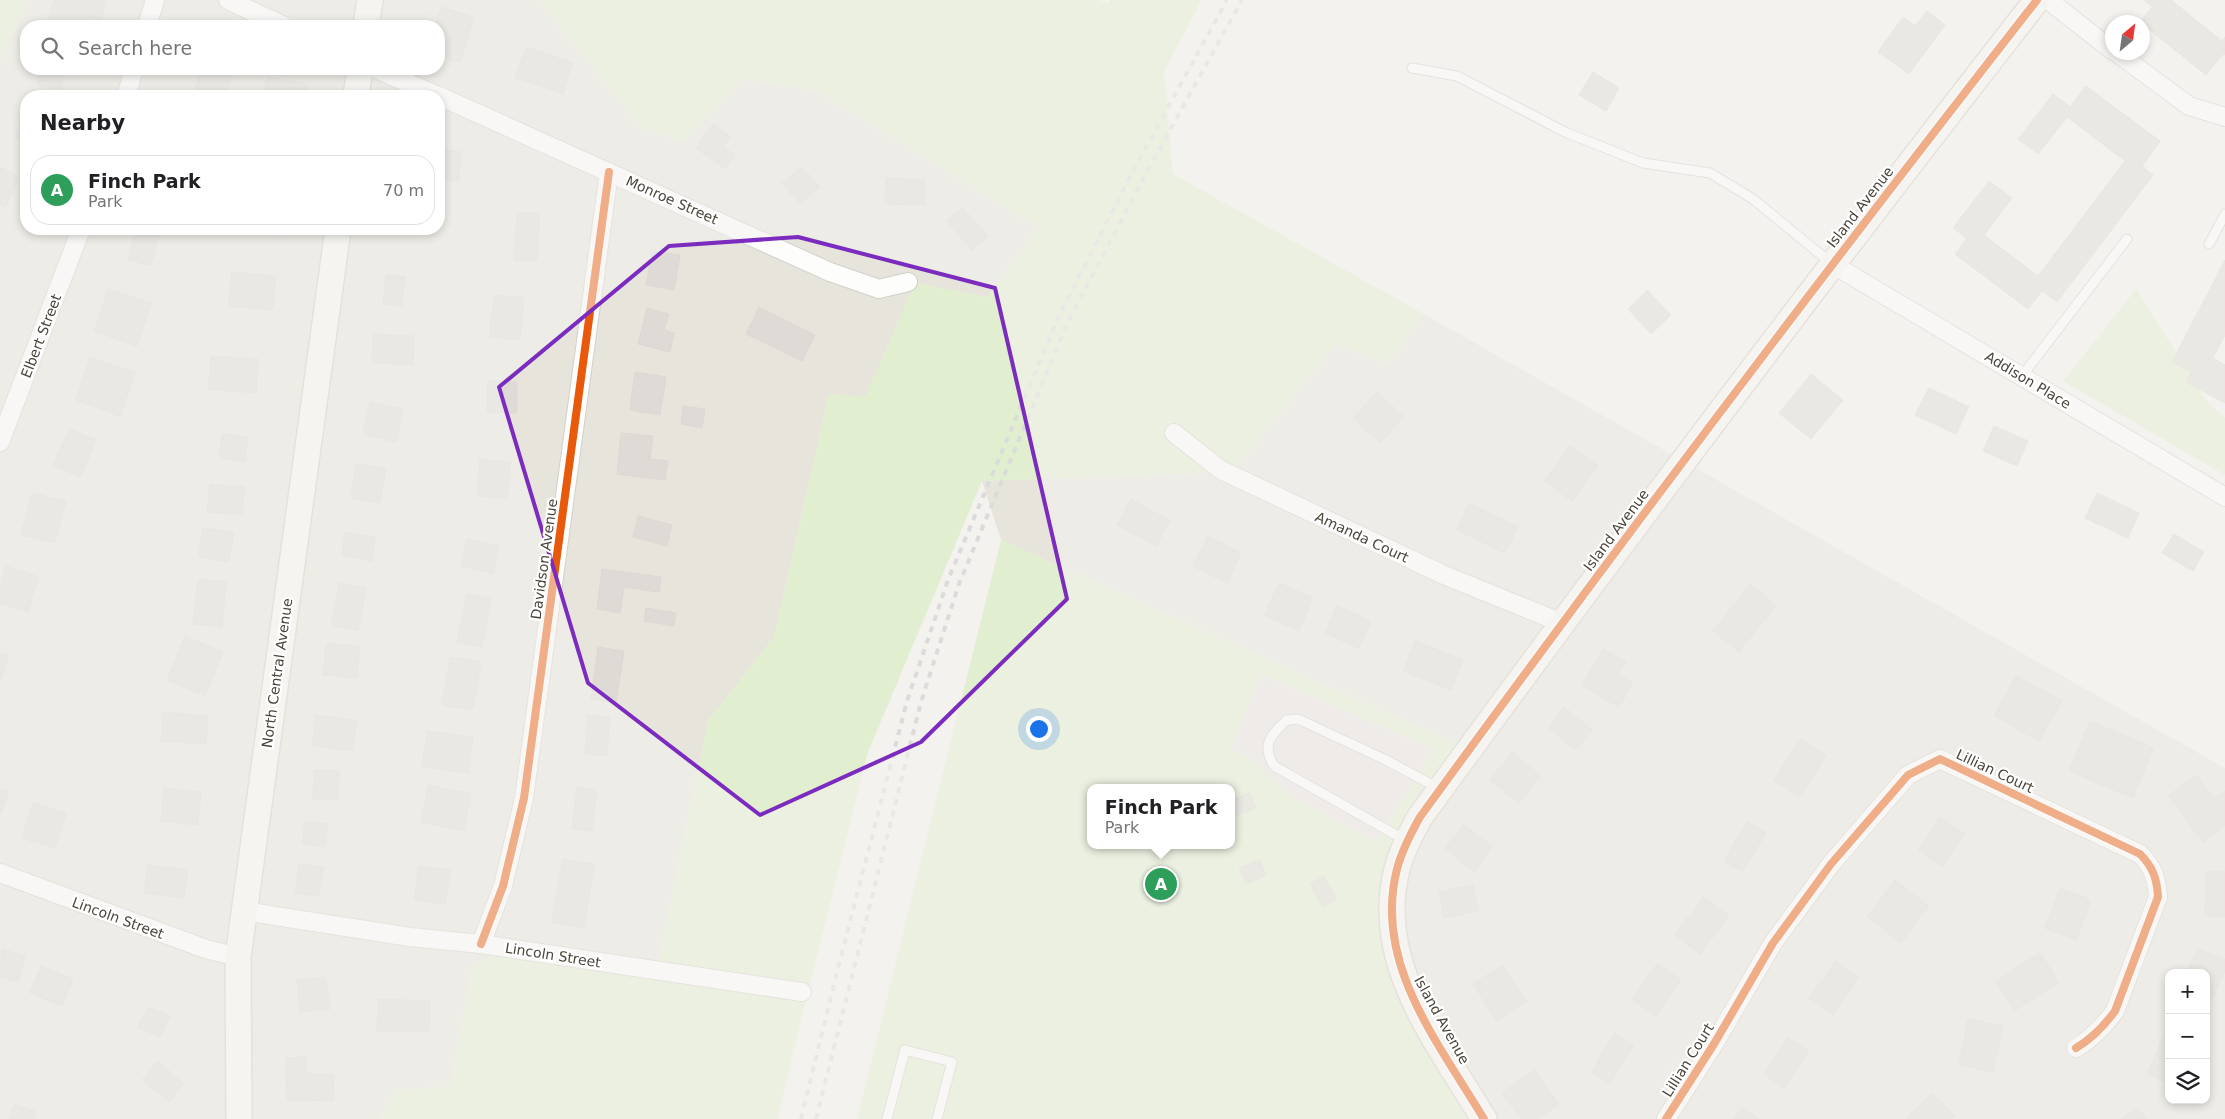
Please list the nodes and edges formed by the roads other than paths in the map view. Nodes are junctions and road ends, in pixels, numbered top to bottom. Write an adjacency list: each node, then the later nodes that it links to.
1 (155, 0): 6 (street)
2 (228, 0): 7 (street)
3 (370, 0): 8 (street)
4 (2037, 0): 26 (street, Island Avenue)
5 (2048, 0): 9 (street)
6 (149, 20)
7 (271, 20)
8 (367, 20)
9 (2105, 45)
10 (2127, 60): 19 (street)
11 (1412, 68): 26 (lane)
12 (132, 75): 15 (street)
13 (359, 75): 16 (street)
14 (390, 75): 17 (street, Monroe Street)
15 (128, 90)
16 (357, 90)
17 (424, 90)
18 (445, 99): 20 (street, Monroe Street)
19 (2225, 118)
20 (609, 172): 27 (street, Monroe Street); 37 (street, Davidson Avenue)
21 (2225, 214): 25 (lane)
22 (79, 235): 30 (street, Elbert Street)
23 (337, 235): 36 (street, North Central Avenue)
24 (2127, 239): 28 (lane)
25 (2210, 244)
26 (1832, 264): 28 (street, Addison Place); 32 (street, Island Avenue)
27 (908, 282)
28 (2022, 376): 31 (street, Addison Place)
29 (1174, 432): 32 (street, Amanda Court)
30 (0, 442)
31 (2225, 497)
32 (1562, 623): 33 (street, Island Avenue)
33 (1440, 789): 34 (street, Island Avenue); 34 (lane)
34 (1407, 842): 44 (street, Island Avenue)
35 (0, 873): 38 (street, Lincoln Street)
36 (244, 911): 37 (street, Lincoln Street); 38 (street, North Central Avenue)
37 (481, 944): 39 (street, Lincoln Street)
38 (238, 957): 41 (street, North Central Avenue)
39 (802, 992)
40 (2076, 1048): 45 (street, Lillian Court)
41 (239, 1119)
42 (887, 1119): 43 (lane)
43 (937, 1119)
44 (1484, 1119)
45 (1666, 1119)

